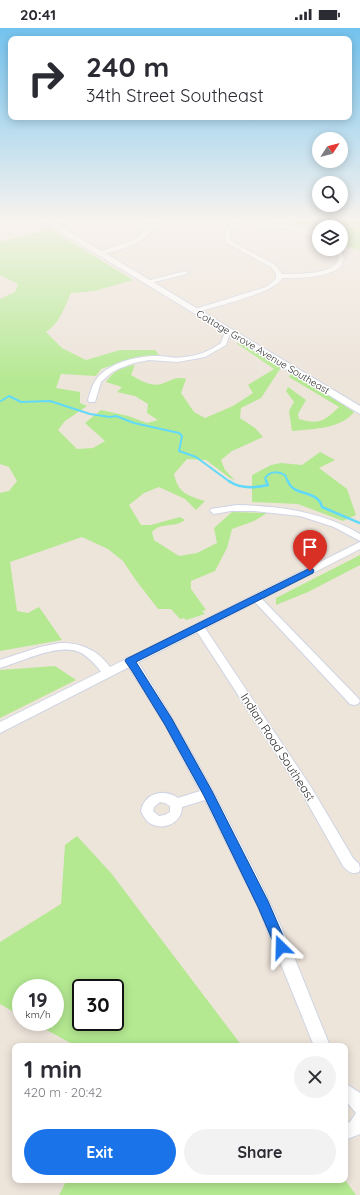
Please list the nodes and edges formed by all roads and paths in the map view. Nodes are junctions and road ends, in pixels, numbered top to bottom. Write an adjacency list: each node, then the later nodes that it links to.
1 (132, 273): 5 (main road, Cottage Grove Avenue Southeast)
2 (183, 273): 5 (street)
3 (321, 273): 4 (street)
4 (279, 276): 6 (street)
5 (146, 282): 6 (main road, Cottage Grove Avenue Southeast)
6 (194, 311): 7 (main road, Cottage Grove Avenue Southeast)
7 (228, 330): 8 (street); 9 (main road, Cottage Grove Avenue Southeast)
8 (92, 400)
9 (360, 411)
10 (214, 511): 11 (street)
11 (360, 538)
12 (360, 545): 13 (street)
13 (256, 598): 14 (street); 18 (street)
14 (199, 627): 15 (street); 22 (street, Indian Road Southeast)
15 (130, 661): 17 (street); 20 (street)
16 (0, 664): 17 (street)
17 (108, 672): 19 (street)
18 (354, 701)
19 (0, 728)
20 (208, 794): 21 (street); 23 (street)
21 (176, 804)
22 (354, 868)
23 (321, 1043)
24 (348, 1093): 25 (street)
25 (360, 1107)
26 (360, 1120): 27 (street)
27 (348, 1131)

